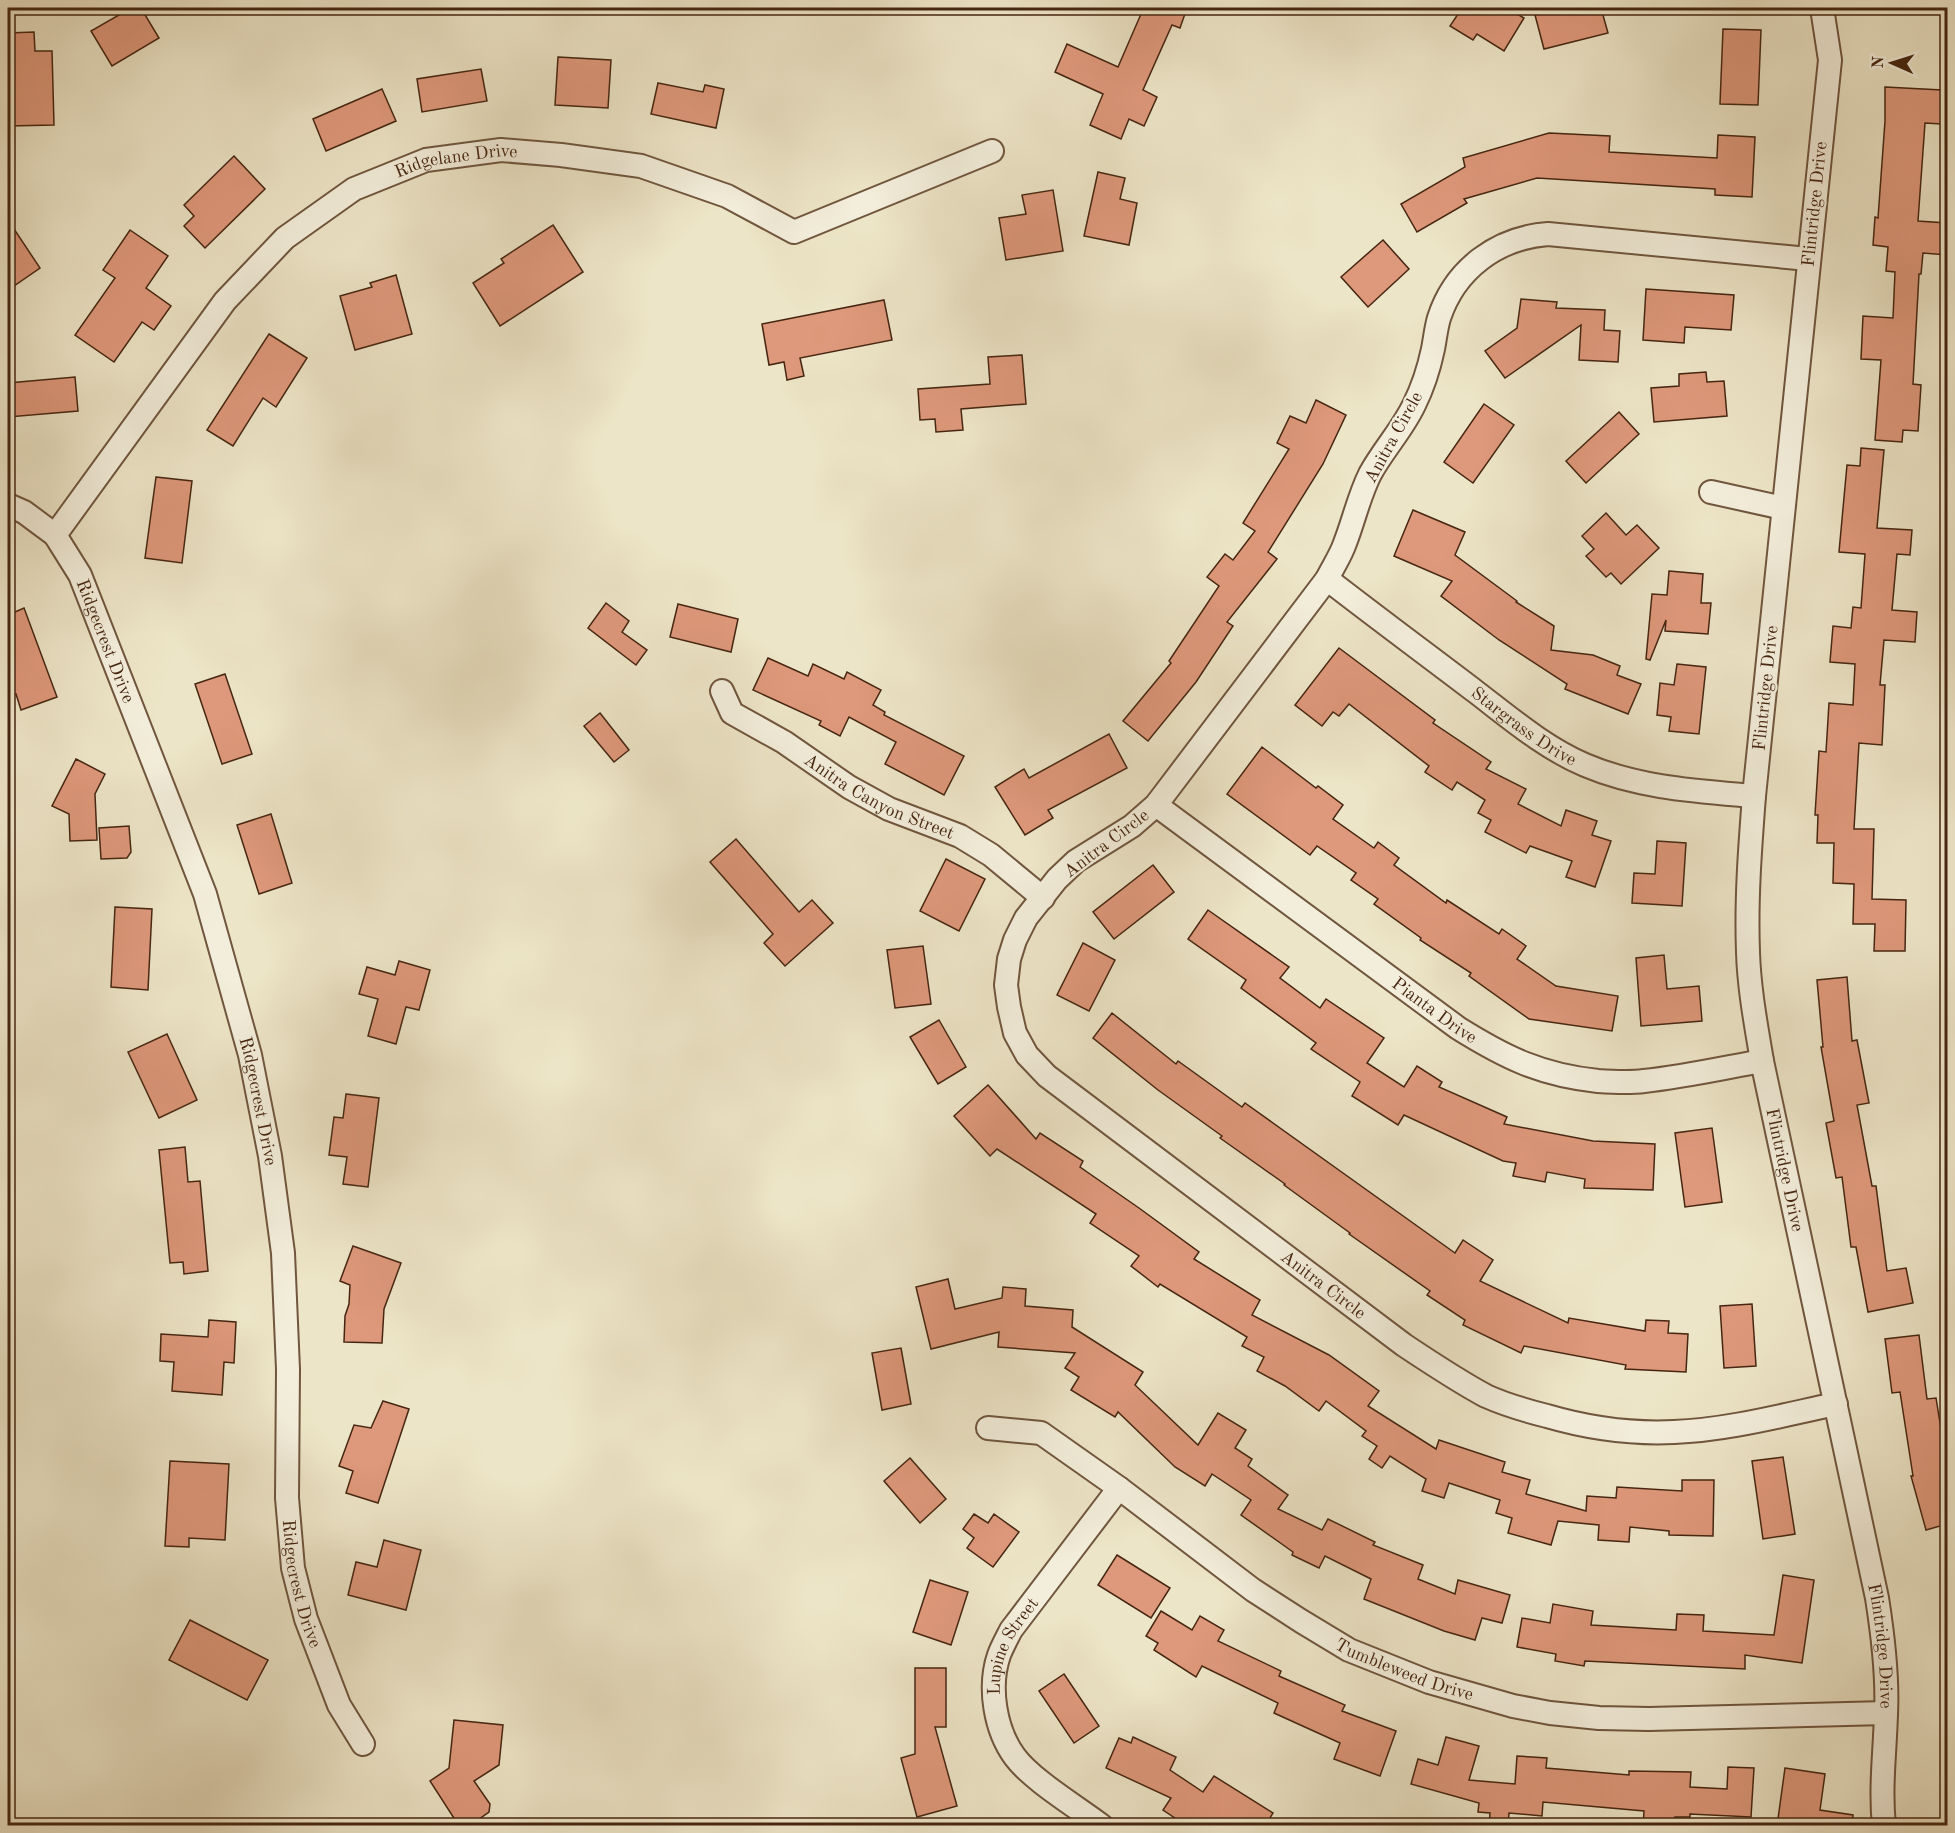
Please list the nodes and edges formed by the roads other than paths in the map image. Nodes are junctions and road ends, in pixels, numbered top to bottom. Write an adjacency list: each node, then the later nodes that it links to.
1 (1822, 8): 3 (street, Flintridge Drive)
2 (992, 151): 7 (street, Ridgelane Drive)
3 (1808, 259): 6 (street, Flintridge Drive); 8 (street, Anitra Circle)
4 (1711, 492): 6 (street)
5 (8, 505): 7 (street, Ridgecrest Drive)
6 (1783, 508): 10 (street, Flintridge Drive)
7 (55, 536): 18 (street, Ridgecrest Drive)
8 (1327, 579): 10 (street, Stargrass Drive); 11 (street, Anitra Circle)
9 (722, 692): 12 (street, Anitra Canyon Street)
10 (1754, 796): 13 (street, Flintridge Drive)
11 (1156, 805): 12 (street, Anitra Circle); 13 (street, Pianta Drive)
12 (1043, 898): 14 (street, Anitra Circle)
13 (1762, 1061): 14 (street, Flintridge Drive)
14 (1836, 1404): 17 (street, Flintridge Drive)
15 (988, 1428): 16 (street, Tumbleweed Drive)
16 (1119, 1488): 17 (street, Tumbleweed Drive); 19 (street, Lupine Street)
17 (1886, 1713): 20 (street, Flintridge Drive)
18 (363, 1744)
19 (1102, 1826)
20 (1884, 1826)

